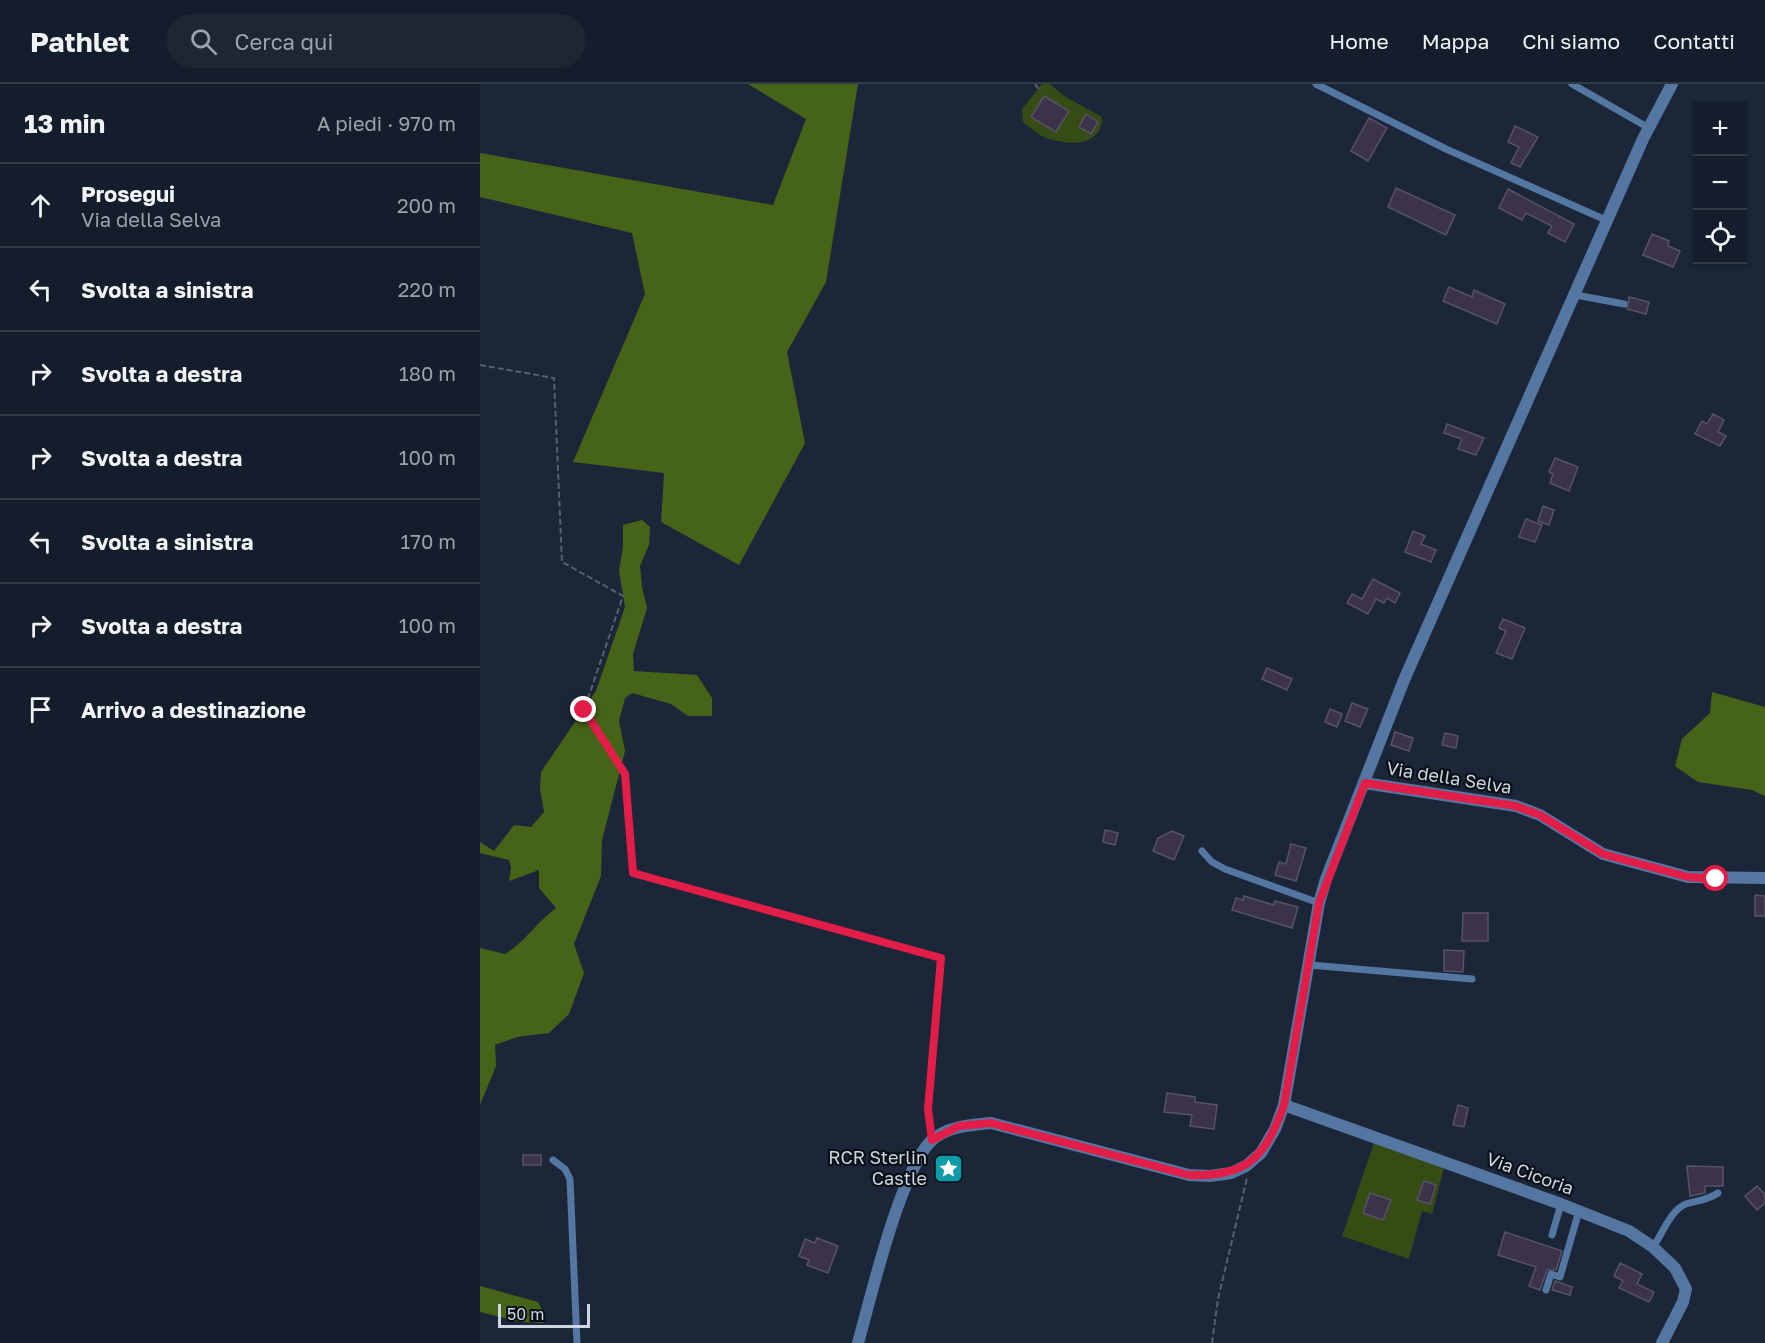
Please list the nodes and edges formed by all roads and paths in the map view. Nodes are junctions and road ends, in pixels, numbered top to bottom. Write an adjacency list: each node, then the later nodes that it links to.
1 (1035, 84): 5 (path)
2 (1316, 84): 7 (lane)
3 (1572, 84): 6 (lane)
4 (1672, 84): 6 (street)
5 (1040, 91)
6 (1649, 128): 7 (street)
7 (1608, 221): 8 (street)
8 (1576, 295): 9 (lane); 11 (street)
9 (1624, 304)
10 (480, 365): 18 (path)
11 (1365, 783): 13 (street, Via della Selva); 14 (street)
12 (1202, 851): 14 (lane)
13 (1765, 878)
14 (1319, 903): 15 (street)
15 (1310, 965): 16 (lane); 17 (street)
16 (1472, 979)
17 (1284, 1105): 20 (street); 22 (street, Via Cicoria)
18 (932, 1140): 20 (street); 28 (street)
19 (554, 1160): 27 (lane)
20 (1246, 1166): 29 (path)
21 (1718, 1194): 25 (lane)
22 (1561, 1204): 23 (street, Via Cicoria); 24 (lane)
23 (1579, 1211): 25 (street, Via Cicoria); 26 (lane)
24 (1552, 1235)
25 (1653, 1247): 30 (street, Via Cicoria)
26 (1546, 1290)
27 (577, 1343)
28 (858, 1343)
29 (1212, 1343)
30 (1662, 1343)

